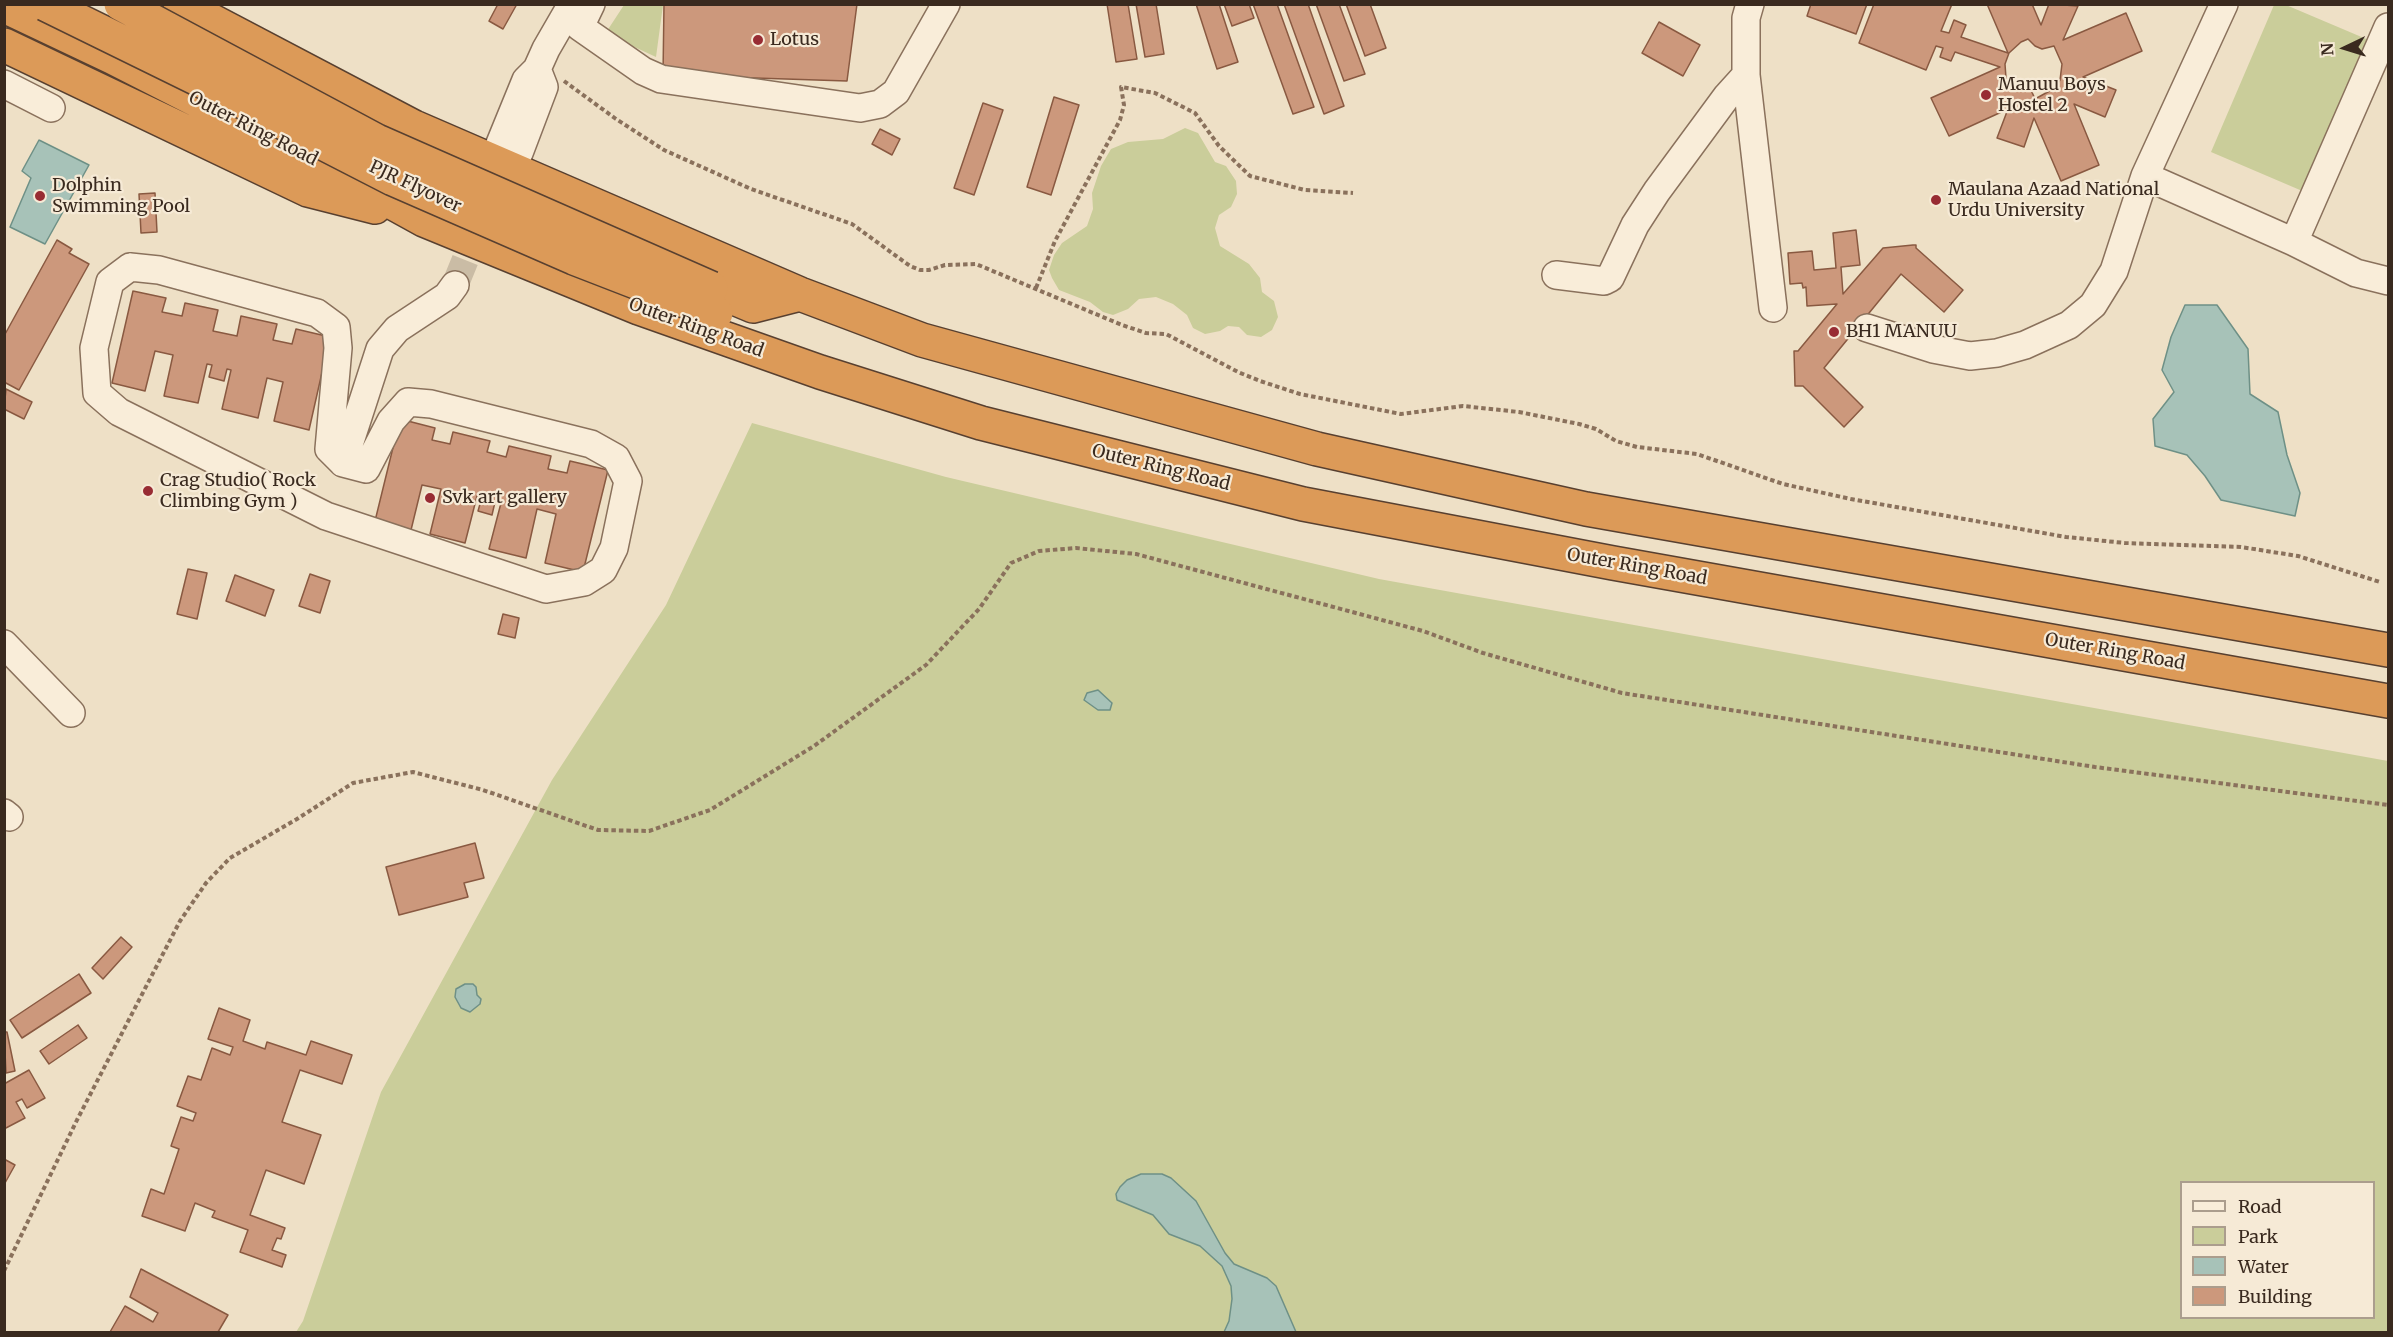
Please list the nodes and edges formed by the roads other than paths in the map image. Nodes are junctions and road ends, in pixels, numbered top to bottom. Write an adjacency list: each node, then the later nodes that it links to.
1 (45, 4): 22 (highway, PJR Flyover, bridge)
2 (121, 4): 22 (highway, PJR Flyover, bridge)
3 (180, 4): 21 (highway)
4 (946, 4): 8 (street)
5 (1750, 4): 12 (street)
6 (2224, 4): 15 (street)
7 (4, 6): 16 (highway, Outer Ring Road)
8 (581, 12): 11 (street)
9 (2388, 27): 17 (street)
10 (4, 45): 16 (highway)
11 (537, 69)
12 (1746, 75): 18 (street); 23 (street)
13 (4, 84): 14 (street)
14 (51, 108)
15 (2145, 176): 17 (street); 24 (street)
16 (424, 220): 25 (highway, Outer Ring Road)
17 (2294, 242): 19 (street)
18 (1556, 275)
19 (2388, 281)
20 (455, 285): 26 (street)
21 (800, 294): 22 (highway, PJR Flyover); 28 (highway)
22 (719, 303): 25 (highway, PJR Flyover)
23 (1773, 308)
24 (1867, 328)
25 (787, 360): 29 (highway, Outer Ring Road)
26 (344, 463): 26 (street)
27 (4, 644): 30 (street)
28 (2388, 650)
29 (2388, 701)
30 (71, 713)

